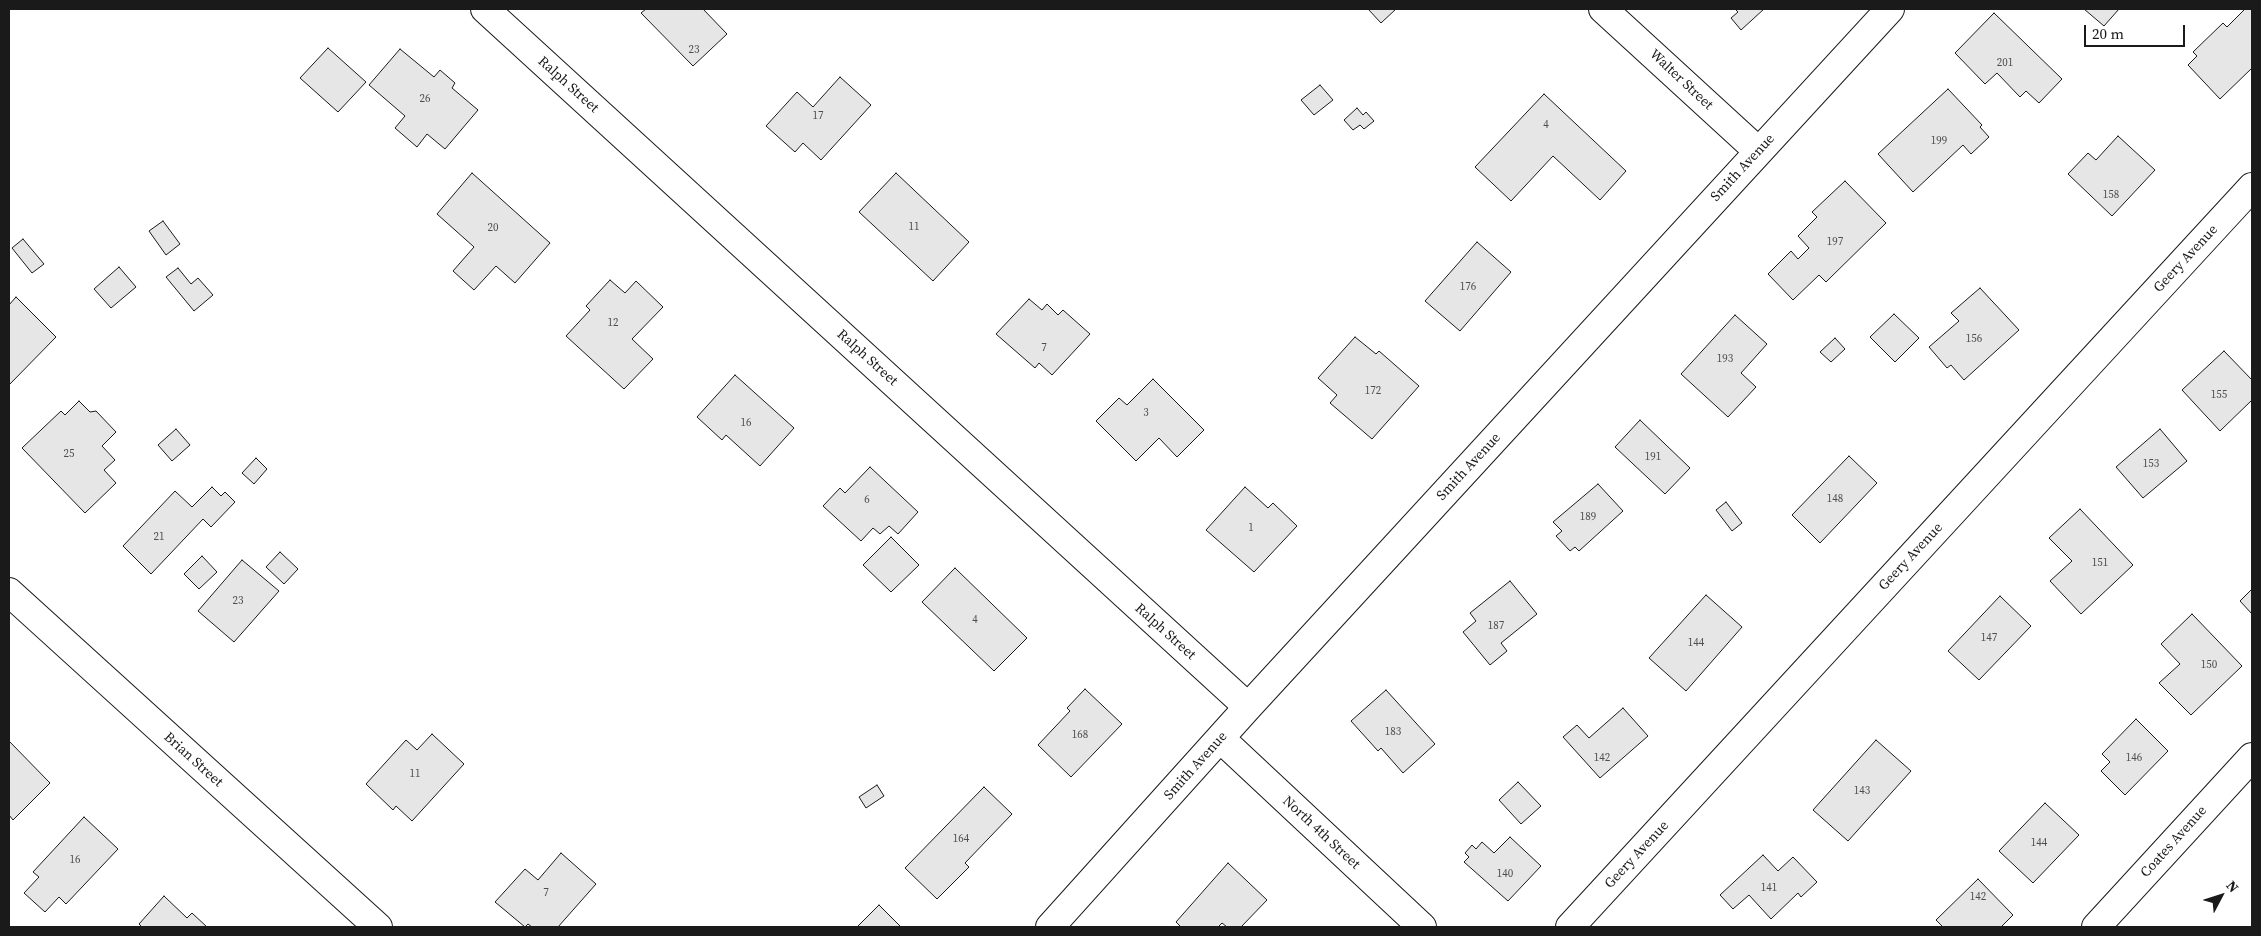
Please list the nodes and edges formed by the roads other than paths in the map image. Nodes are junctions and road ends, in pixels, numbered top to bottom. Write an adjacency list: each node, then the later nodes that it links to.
1 (485, 9): 7 (street, Ralph Street)
2 (1603, 9): 4 (street, Walter Street)
3 (1890, 9): 4 (street, Smith Avenue)
4 (1758, 151): 7 (street, Smith Avenue)
5 (2252, 187): 13 (street, Geery Avenue)
6 (9, 592): 10 (street, Brian Street)
7 (1248, 707): 8 (street, Smith Avenue)
8 (1221, 739): 11 (street, Smith Avenue); 12 (street, North 4th Street)
9 (2252, 757): 14 (street, Coates Avenue)
10 (378, 927)
11 (1050, 927)
12 (1422, 927)
13 (1570, 927)
14 (2096, 927)

